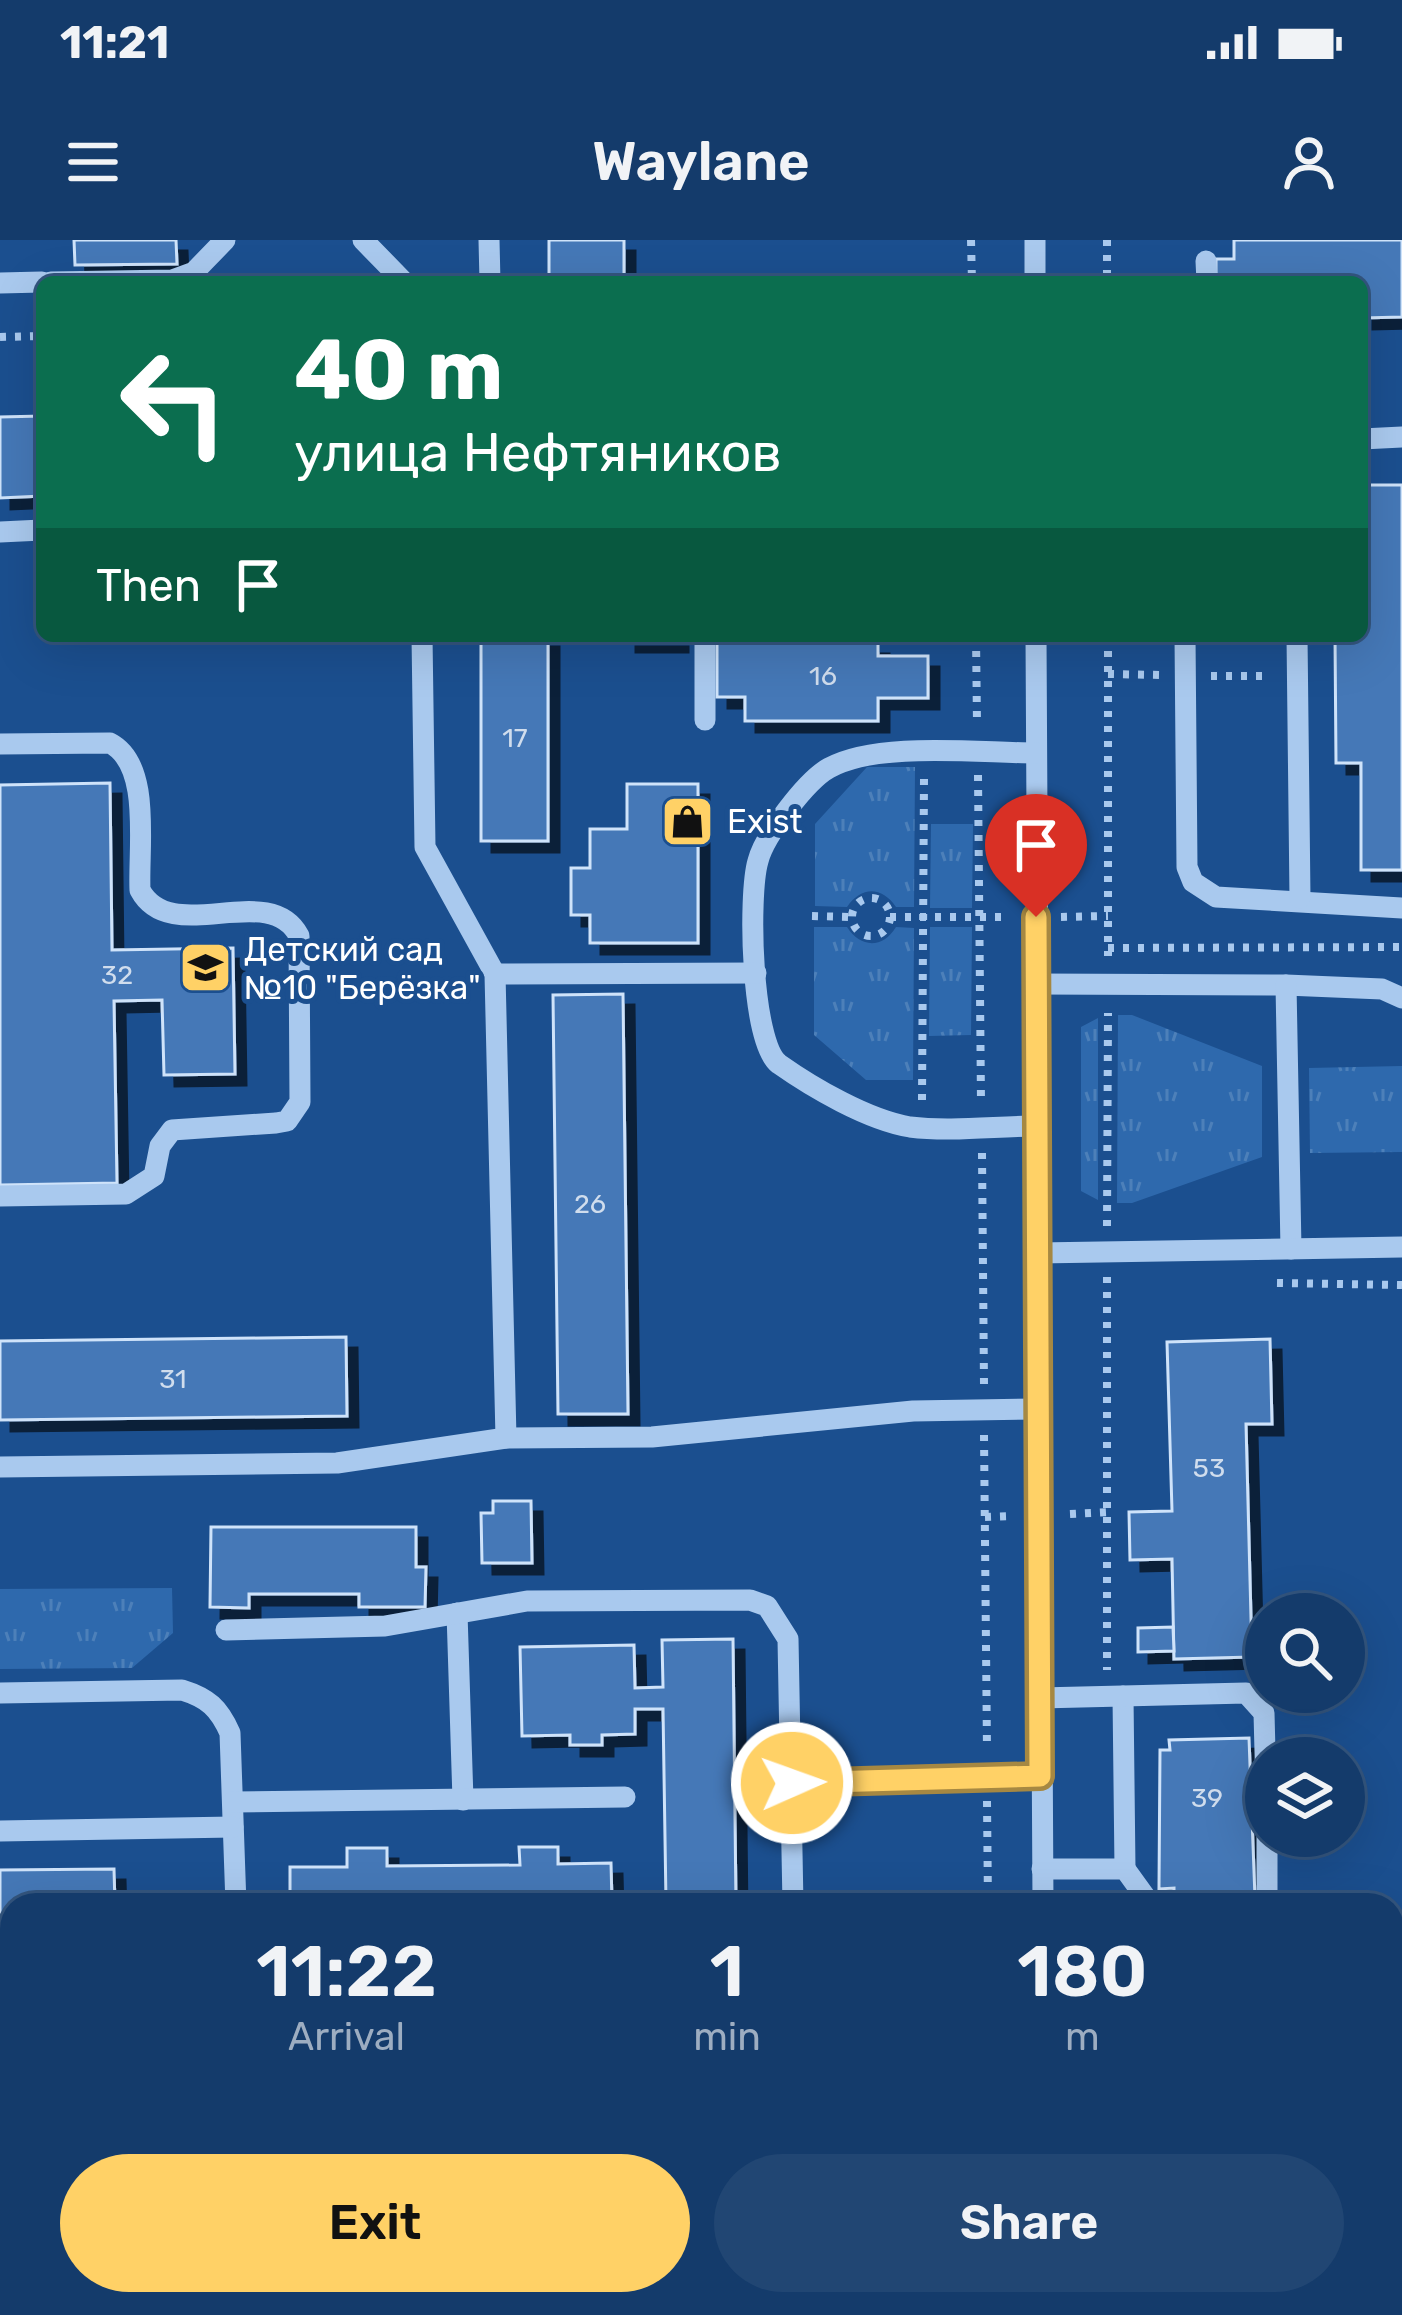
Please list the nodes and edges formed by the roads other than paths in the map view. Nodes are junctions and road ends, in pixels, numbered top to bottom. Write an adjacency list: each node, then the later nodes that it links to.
1 (224, 240): 5 (street)
2 (363, 240): 6 (street)
3 (489, 240): 7 (street)
4 (1035, 240): 8 (street)
5 (183, 276)
6 (398, 276)
7 (490, 276)
8 (1035, 276)
9 (36, 282): 10 (street)
10 (0, 283)
11 (1402, 437): 12 (street)
12 (1368, 439)
13 (36, 530): 14 (street)
14 (0, 532)
15 (422, 642): 26 (street)
16 (705, 642): 20 (street)
17 (1036, 642): 22 (street)
18 (1185, 642): 23 (street)
19 (1297, 642): 23 (street)
20 (704, 720)
21 (0, 744): 31 (street)
22 (1036, 753): 25 (street); 27 (street)
23 (1300, 898): 24 (street)
24 (1402, 908)
25 (756, 973): 26 (street); 30 (street)
26 (496, 974): 36 (street)
27 (1036, 984): 28 (street); 30 (street)
28 (1286, 985): 29 (street); 33 (street)
29 (1402, 998)
30 (1038, 1126): 34 (street)
31 (0, 1196)
32 (1402, 1247): 33 (street)
33 (1291, 1249): 34 (street)
34 (1038, 1252): 35 (street)
35 (1038, 1409): 36 (street); 42 (street)
36 (506, 1438): 37 (street)
37 (0, 1467)
38 (458, 1613): 39 (street); 45 (street); 47 (street)
39 (226, 1630)
40 (0, 1693): 48 (street)
41 (1123, 1696): 42 (street); 43 (street); 53 (street)
42 (1040, 1698): 44 (street)
43 (1265, 1737)
44 (1040, 1776): 45 (street); 52 (street)
45 (792, 1783): 55 (street)
46 (625, 1798): 47 (street)
47 (463, 1800): 48 (street)
48 (233, 1802): 49 (street)
49 (233, 1827): 50 (street); 54 (street)
50 (0, 1831)
51 (1268, 1857): 58 (street)
52 (1042, 1869): 53 (street); 56 (street)
53 (1125, 1869): 57 (street)
54 (236, 1893)
55 (793, 1893)
56 (1043, 1893)
57 (1142, 1893)
58 (1267, 1893)

